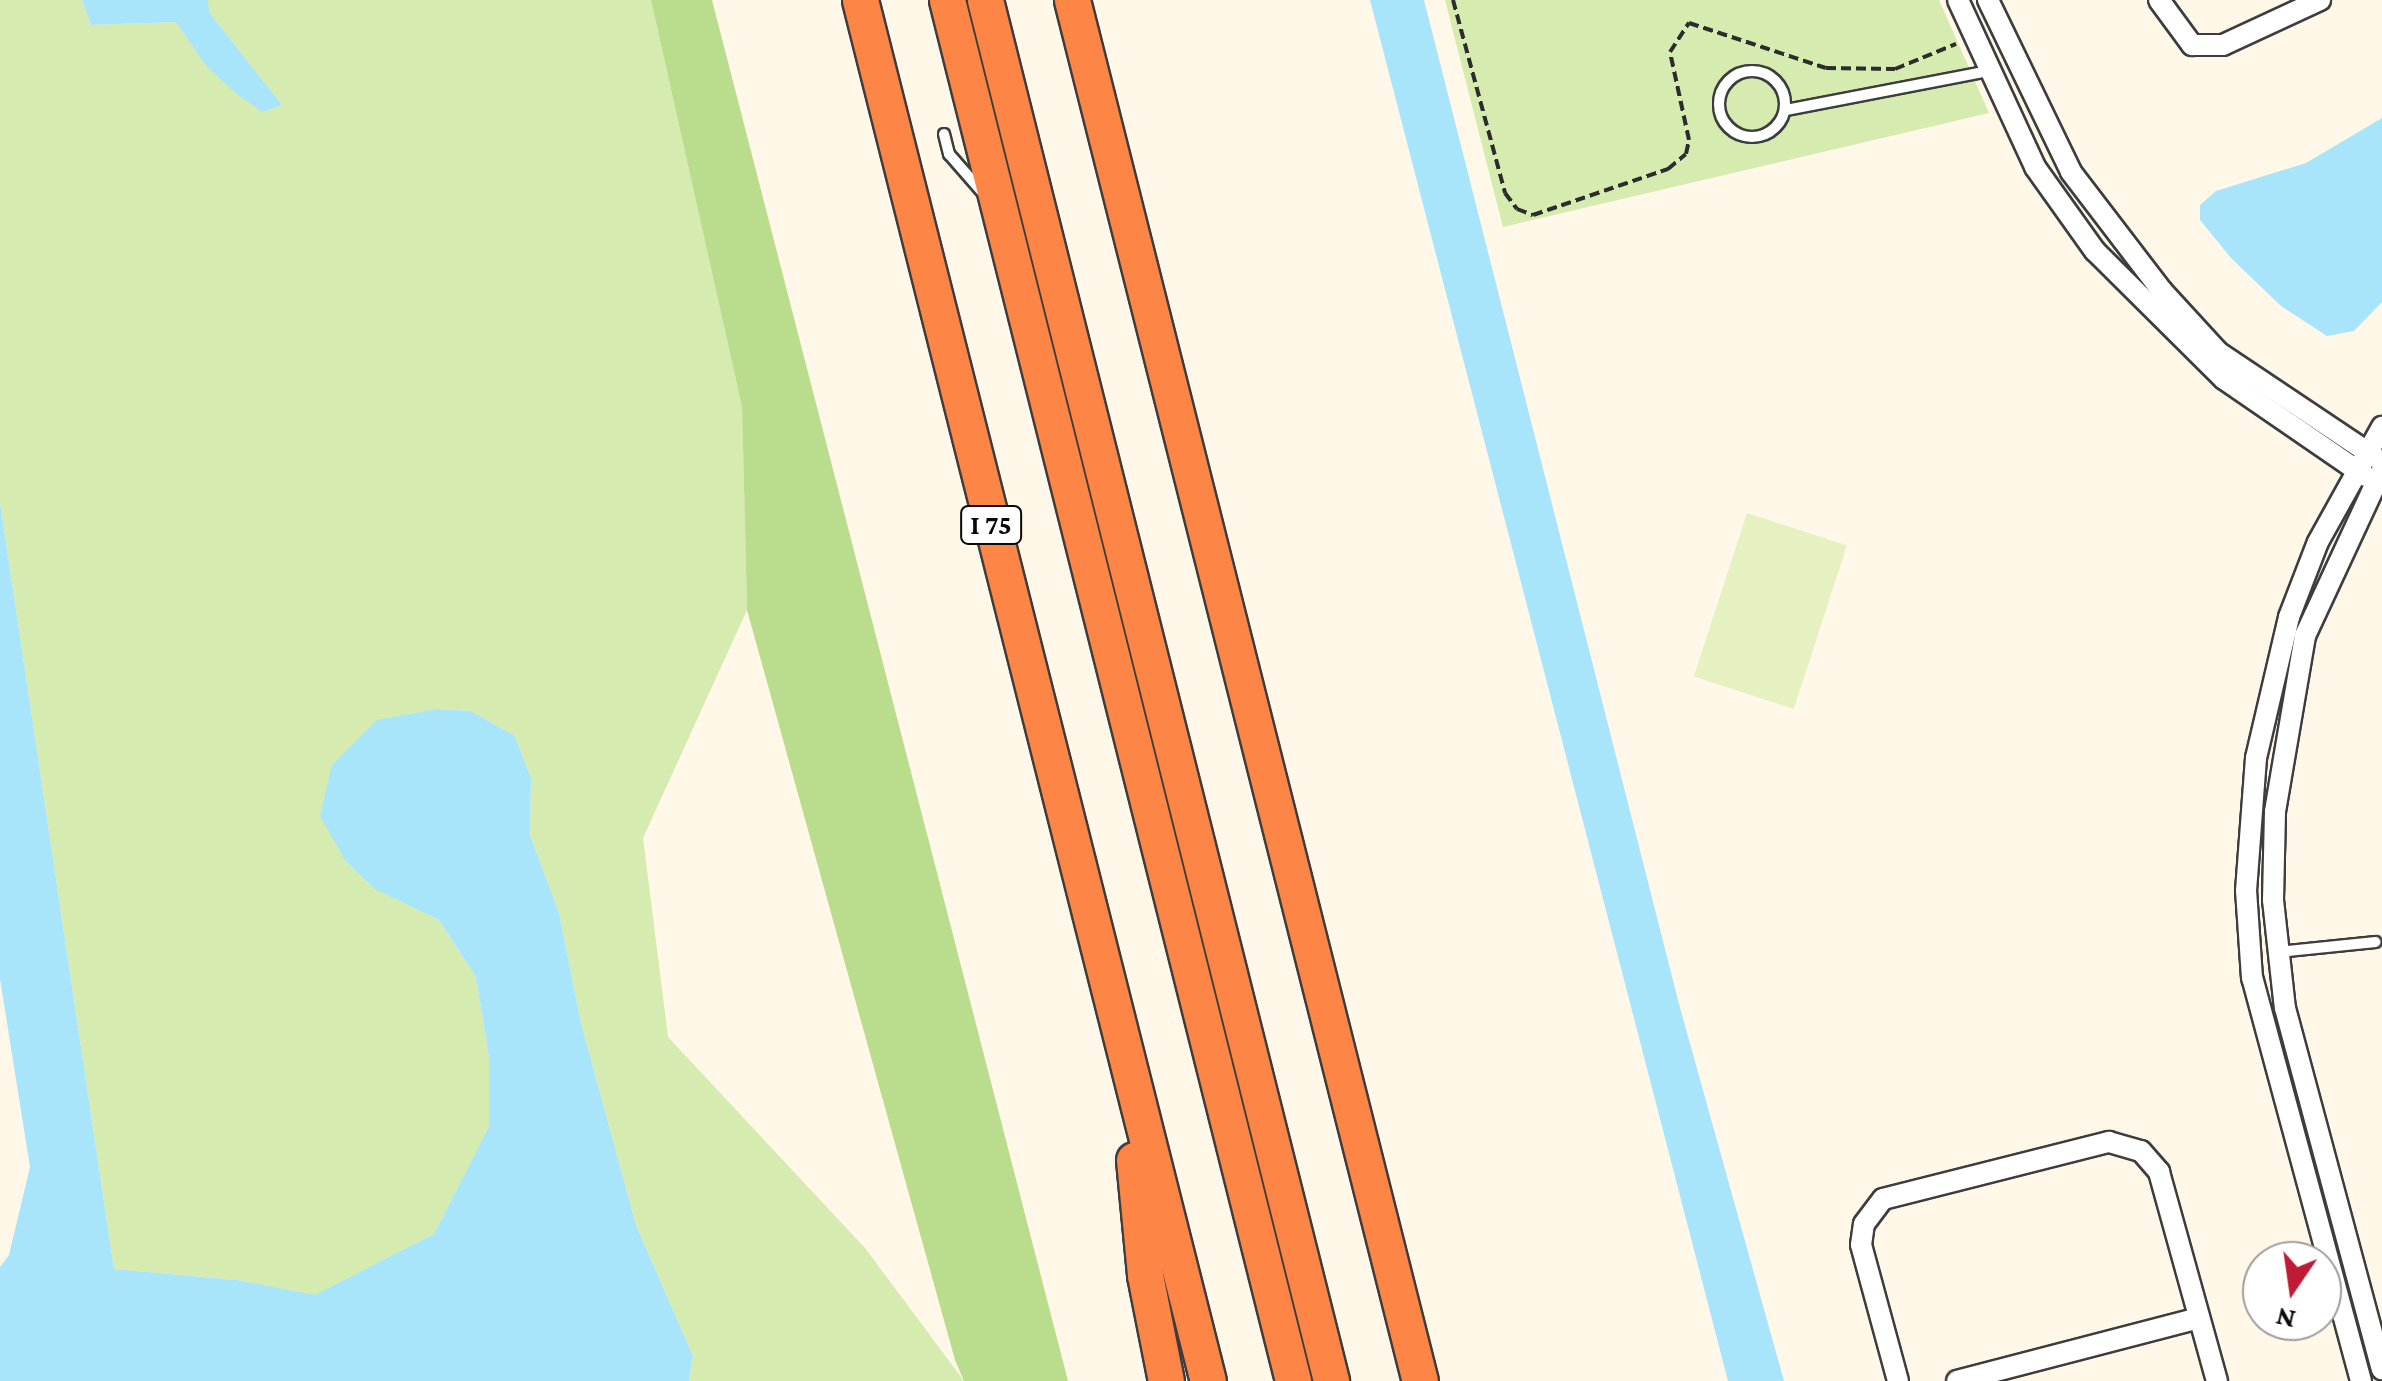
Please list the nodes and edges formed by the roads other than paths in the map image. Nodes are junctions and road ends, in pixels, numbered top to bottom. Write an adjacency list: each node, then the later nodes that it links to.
1 (860, 0): 19 (highway, I 75)
2 (948, 0): 12 (highway)
3 (985, 0): 22 (highway)
4 (1072, 0): 26 (highway)
5 (1958, 0): 9 (street)
6 (1988, 0): 14 (street)
7 (2159, 0): 8 (street)
8 (2320, 0)
9 (1990, 72): 10 (lane); 15 (street)
10 (1786, 110): 10 (lane)
11 (944, 134): 12 (lane)
12 (1000, 206): 25 (highway)
13 (2382, 426): 14 (street)
14 (2373, 456): 15 (street)
15 (2354, 470): 16 (street); 30 (street)
16 (2378, 476): 18 (street)
17 (2375, 942): 18 (lane)
18 (2277, 952): 21 (street)
19 (1124, 1049): 23 (highway); 24 (highway, I 75)
20 (2199, 1318): 27 (street); 28 (street); 29 (street)
21 (2382, 1368)
22 (1331, 1379)
23 (1166, 1381)
24 (1208, 1381)
25 (1294, 1381)
26 (1420, 1381)
27 (1898, 1381)
28 (1958, 1381)
29 (2217, 1381)
30 (2362, 1381)

